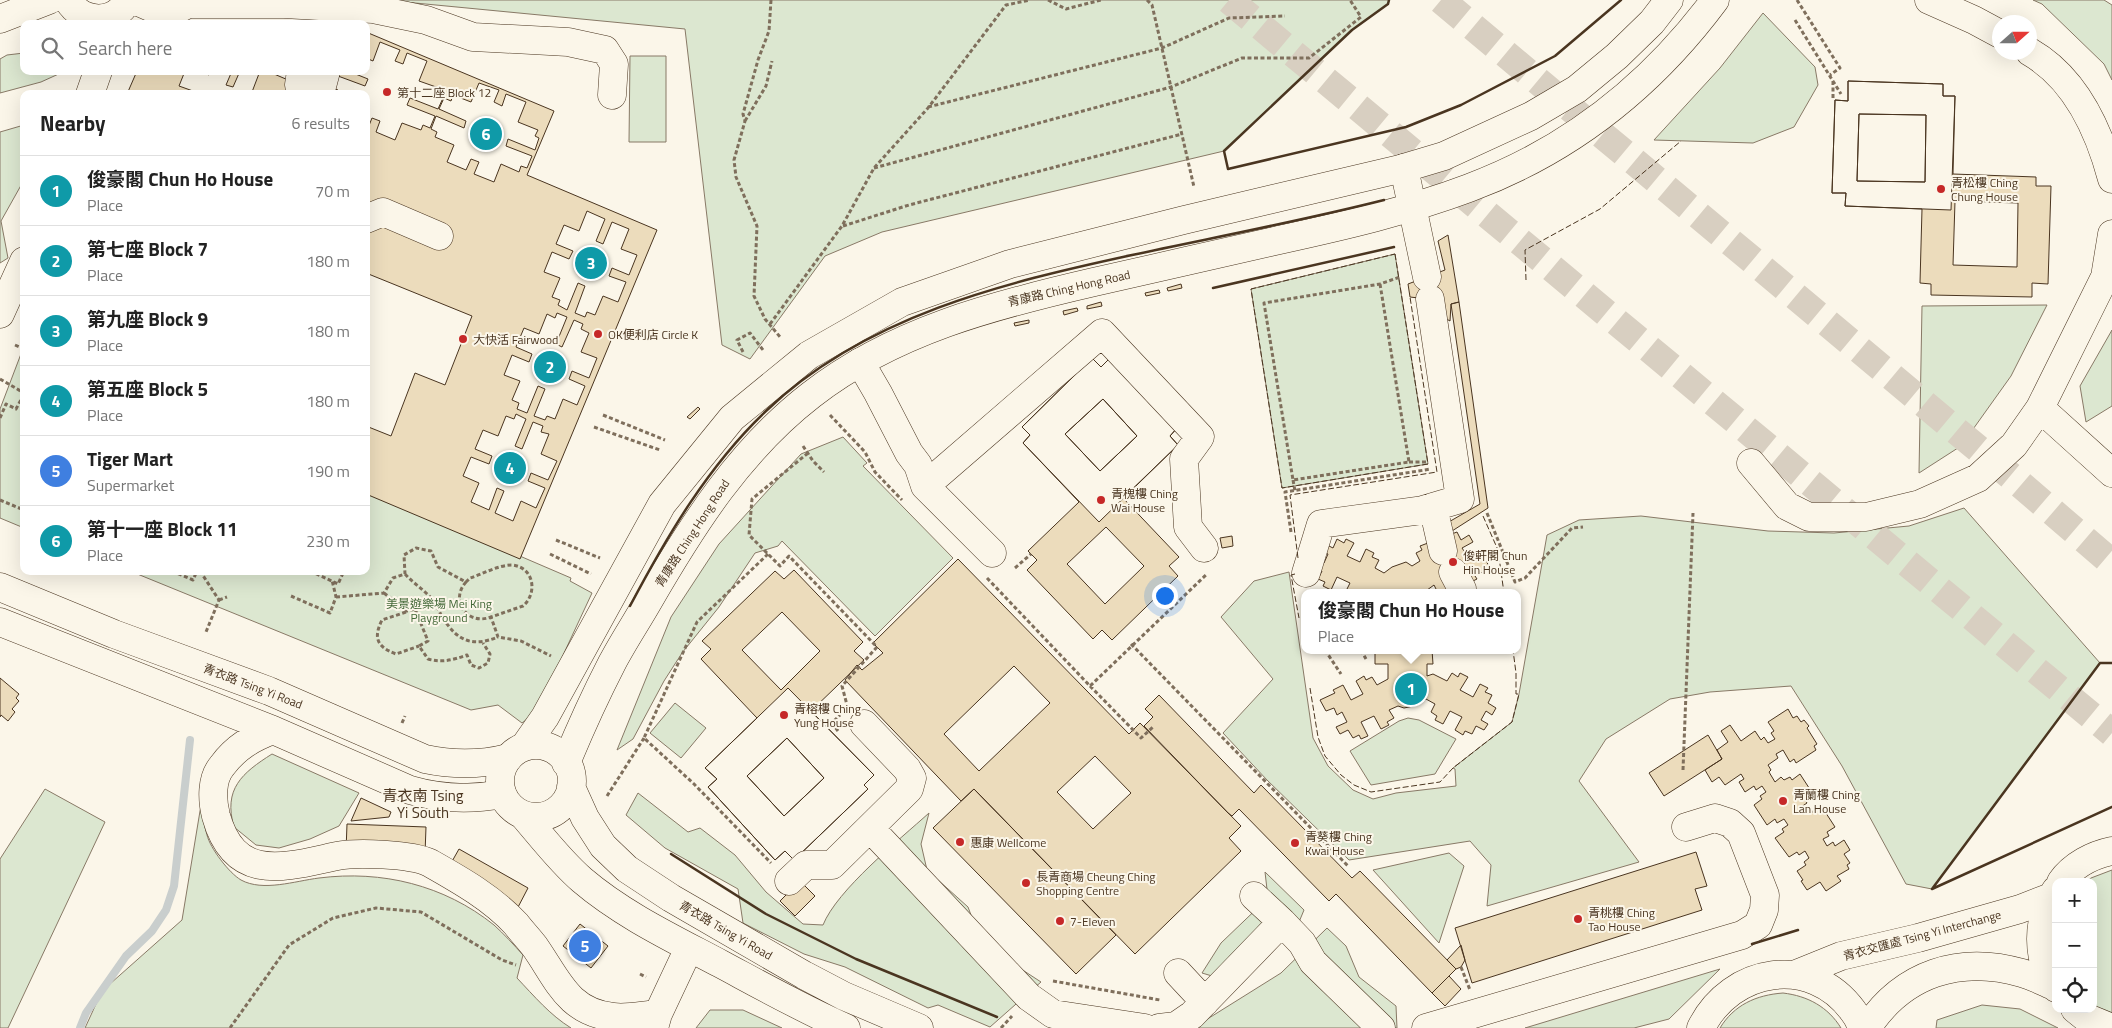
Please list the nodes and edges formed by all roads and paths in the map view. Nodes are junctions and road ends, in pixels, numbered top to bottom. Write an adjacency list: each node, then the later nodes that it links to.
1 (49, 0): 19 (main road)
2 (68, 0): 20 (main road)
3 (128, 0): 21 (main road)
4 (134, 0): 17 (main road)
5 (771, 0): 41 (path)
6 (1030, 0): 40 (path)
7 (1048, 0): 8 (path)
8 (1101, 0)
9 (1148, 0): 27 (path)
10 (1350, 0): 35 (path)
11 (1669, 0): 44 (main road)
12 (1716, 0): 47 (main road, 青康路 Ching Hong Road)
13 (1797, 0): 32 (path)
14 (1929, 0): 26 (main road)
15 (284, 4): 16 (main road); 17 (main road); 23 (main road)
16 (373, 9): 24 (main road); 38 (main road)
17 (173, 12): 22 (main road)
18 (1285, 16): 27 (path)
19 (0, 19)
20 (97, 20)
21 (102, 20)
22 (186, 20)
23 (306, 20)
24 (355, 20)
25 (1795, 20): 32 (path)
26 (1992, 30)
27 (1162, 48): 35 (path); 40 (path)
28 (2037, 56): 45 (main road)
29 (772, 61): 41 (path)
30 (97, 75): 36 (main road)
31 (319, 75): 34 (main road)
32 (1830, 75): 33 (path)
33 (1833, 81): 37 (path); 39 (path)
34 (306, 83)
35 (1171, 87): 42 (path); 43 (path)
36 (91, 90)
37 (1841, 94)
38 (612, 95)
39 (1833, 98)
40 (928, 108): 43 (path)
41 (744, 121): 58 (path)
42 (1182, 134): 46 (path); 49 (path)
43 (874, 168): 49 (path)
44 (1404, 168): 47 (main road); 133 (main road)
45 (2112, 179)
46 (1194, 187)
47 (1413, 207): 56 (main road); 64 (main road, 青康路 Ching Hong Road)
48 (370, 217): 51 (main road)
49 (842, 226): 58 (path)
50 (2112, 234): 68 (main road)
51 (439, 236)
52 (1401, 268): 56 (path)
53 (20, 275): 57 (main road)
54 (1398, 277): 55 (path)
55 (1380, 284): 76 (path); 80 (path)
56 (1420, 284): 84 (main road)
57 (9, 314)
58 (770, 324): 59 (path)
59 (781, 338)
60 (15, 345): 61 (path)
61 (20, 347)
62 (763, 350): 63 (path)
63 (742, 352)
64 (860, 362): 81 (main road); 135 (main road, 青康路 Ching Hong Road)
65 (0, 379): 66 (path)
66 (20, 392)
67 (20, 402): 70 (path)
68 (2040, 408): 77 (main road); 79 (main road)
69 (603, 415): 72 (path)
70 (0, 418)
71 (594, 427): 74 (path)
72 (665, 440)
73 (803, 446): 75 (path)
74 (660, 450)
75 (808, 453): 78 (path); 94 (path)
76 (1410, 462): 80 (path); 82 (path)
77 (1751, 463)
78 (824, 472)
79 (2112, 473)
80 (1293, 480): 82 (path)
81 (925, 486): 91 (main road); 92 (main road)
82 (1294, 490): 89 (path)
83 (0, 500): 85 (path)
84 (1432, 507): 96 (main road); 97 (main road)
85 (20, 508)
86 (1486, 513): 88 (path)
87 (1693, 513): 134 (path)
88 (1583, 527)
89 (1291, 534)
90 (556, 540): 95 (path)
91 (1204, 548): 120 (path)
92 (992, 553)
93 (550, 554): 99 (path)
94 (768, 554): 112 (path); 132 (path)
95 (600, 558)
96 (1453, 571)
97 (1306, 573)
98 (405, 574): 106 (path); 108 (path); 119 (path)
99 (591, 574)
100 (181, 575): 101 (path)
101 (196, 575)
102 (202, 575): 113 (path)
103 (320, 575): 105 (path)
104 (342, 575): 105 (path)
105 (332, 580): 110 (path)
106 (466, 582): 115 (path); 115 (path)
107 (0, 587): 133 (main road, 青衣路 Tsing Yi Road)
108 (384, 593): 110 (path); 114 (path)
109 (291, 596): 110 (path)
110 (336, 596)
111 (227, 597): 113 (path)
112 (831, 599)
113 (219, 600): 117 (path)
114 (407, 611): 121 (path); 121 (path)
115 (491, 617): 118 (path)
116 (0, 622): 131 (main road)
117 (206, 632)
118 (498, 637): 119 (path); 124 (path)
119 (483, 643): 121 (path)
120 (1132, 644): 128 (path); 142 (path)
121 (418, 646)
122 (1328, 654): 126 (path)
123 (1363, 654): 125 (path)
124 (552, 656)
125 (1366, 659)
126 (1341, 674)
127 (1080, 676): 128 (path)
128 (1090, 686): 130 (path)
129 (864, 724): 140 (main road)
130 (1153, 727)
131 (274, 730): 136 (main road); 150 (main road)
132 (644, 738): 137 (path); 144 (path)
133 (516, 752): 135 (main road); 136 (main road)
134 (1683, 770)
135 (569, 775): 138 (main road); 160 (main road, 青衣路 Tsing Yi Road)
136 (502, 794): 138 (main road)
137 (607, 796)
138 (523, 815): 149 (main road)
139 (1686, 827): 164 (main road)
140 (870, 828): 144 (main road); 161 (main road)
141 (2112, 851): 143 (main road, 青衣交匯處 Tsing Yi Interchange)
142 (1348, 866)
143 (2068, 878)
144 (789, 881)
145 (2052, 892): 152 (main road, 青衣交匯處 Tsing Yi Interchange)
146 (1254, 896): 148 (main road)
147 (2052, 899): 153 (main road, 青衣交匯處 Tsing Yi Interchange)
148 (1282, 922): 155 (main road); 163 (main road)
149 (689, 948): 157 (main road); 159 (main road)
150 (551, 971): 157 (main road); 158 (path)
151 (1178, 973): 155 (main road)
152 (1794, 975): 165 (main road, 青衣交匯處 Tsing Yi Interchange); 166 (main road, 青衣交匯處 Tsing Yi Interchange)
153 (2052, 981)
154 (2052, 986): 167 (main road, 青衣交匯處 Tsing Yi Interchange)
155 (1205, 1002): 162 (main road)
156 (2080, 1013): 168 (main road)
157 (656, 1021)
158 (230, 1028)
159 (846, 1028)
160 (920, 1028)
161 (1145, 1028)
162 (1159, 1028)
163 (1381, 1028)
164 (1426, 1028)
165 (1701, 1028)
166 (1862, 1028)
167 (1867, 1028)
168 (2112, 1028)

